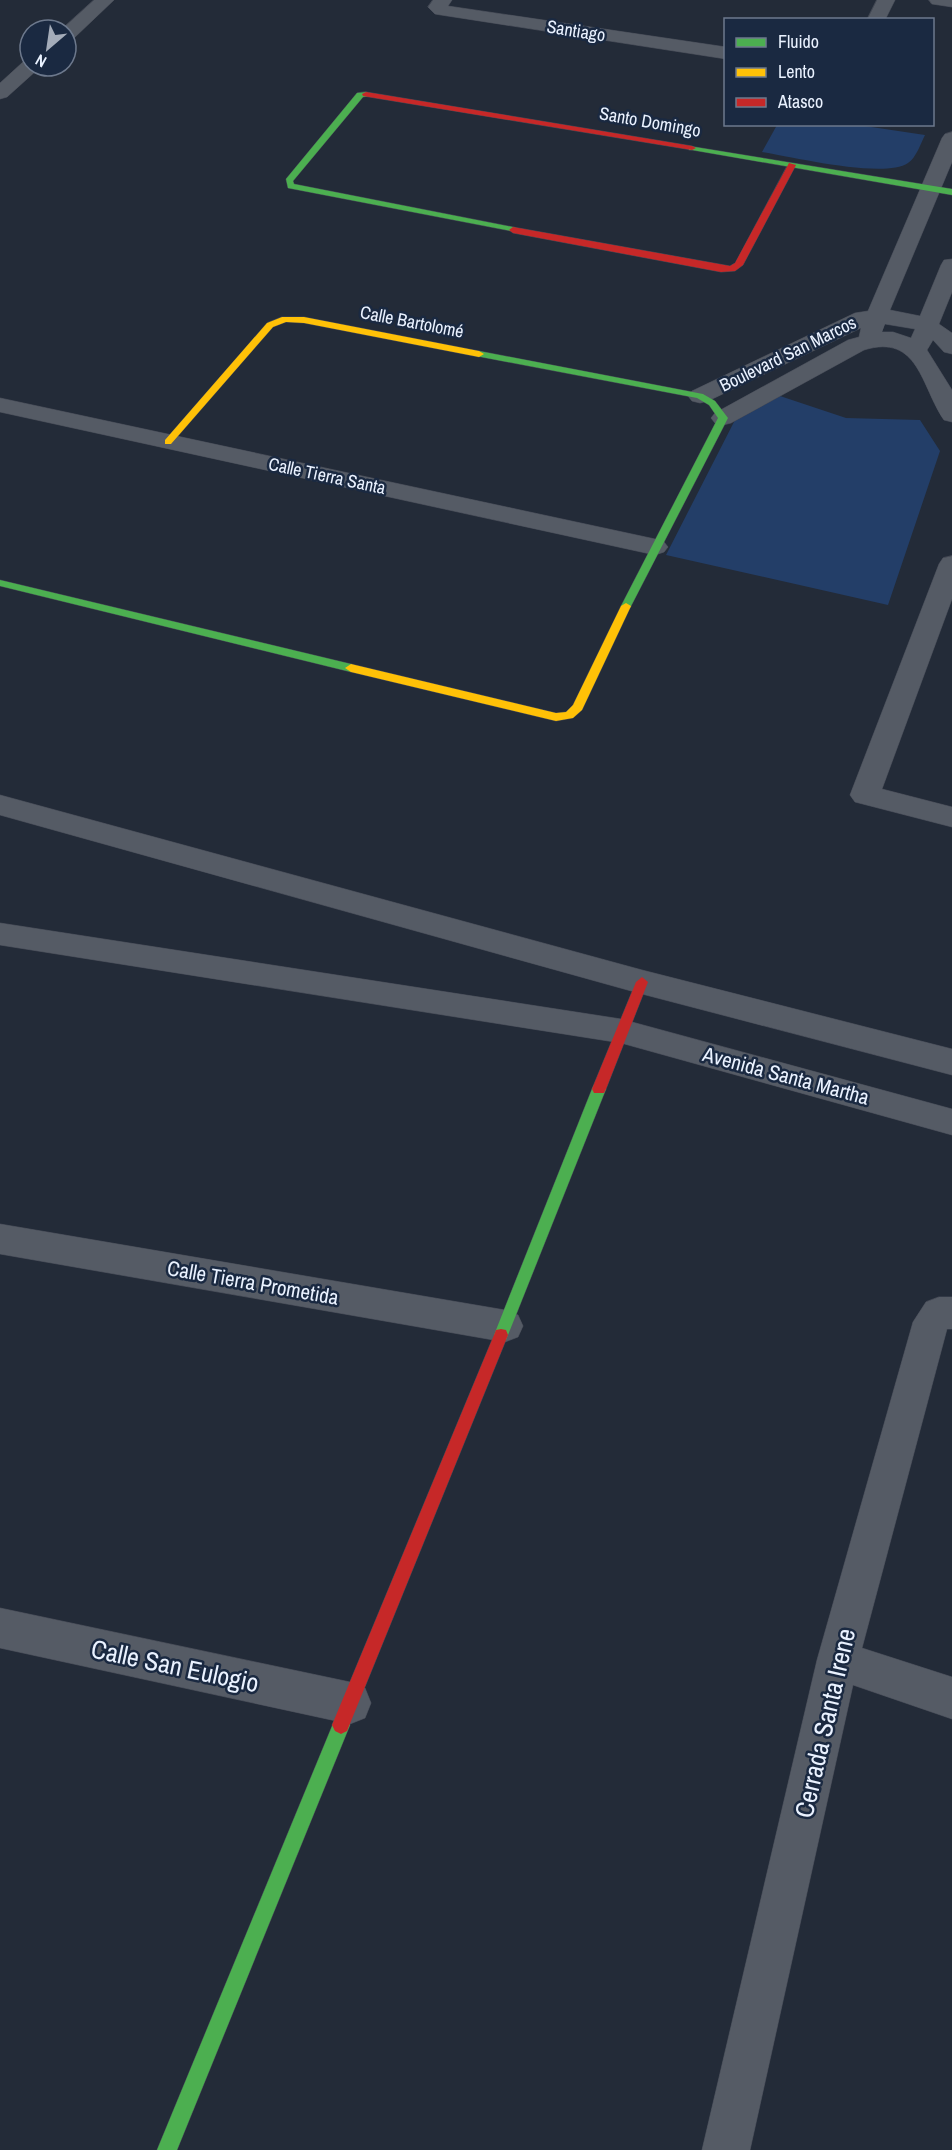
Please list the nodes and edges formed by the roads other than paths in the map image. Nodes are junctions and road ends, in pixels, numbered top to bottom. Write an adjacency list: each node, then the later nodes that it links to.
1 (105, 0): 7 (street)
2 (443, 0): 8 (street, Santiago)
3 (886, 0): 6 (street)
4 (938, 0): 5 (street)
5 (952, 2)
6 (877, 18)
7 (78, 24)
8 (724, 53)
9 (0, 65): 10 (street)
10 (18, 67)
11 (18, 77): 12 (street)
12 (0, 93)
13 (952, 138): 15 (street, Boulevard San Marcos)
14 (792, 165): 14 (street, Santo Domingo); 15 (street, Santo Domingo)
15 (931, 189): 16 (street, Santo Domingo); 18 (street, Boulevard San Marcos)
16 (952, 192)
17 (952, 265): 19 (street)
18 (877, 316): 19 (street, Boulevard San Marcos); 20 (street, Boulevard San Marcos); 23 (street, Boulevard San Marcos)
19 (927, 326): 21 (street, Boulevard San Marcos); 22 (street)
20 (867, 341): 22 (street, Boulevard San Marcos); 26 (street, Boulevard San Marcos)
21 (952, 347)
22 (917, 350): 25 (street)
23 (700, 396): 26 (street); 27 (street, Calle Bartolomé)
24 (0, 405): 27 (street, Calle Tierra Santa)
25 (952, 415)
26 (723, 418): 28 (street)
27 (168, 442): 28 (street, Calle Tierra Santa)
28 (655, 547): 30 (street)
29 (952, 564): 31 (street)
30 (0, 583)
31 (944, 610): 33 (street)
32 (0, 805): 35 (street)
33 (952, 817)
34 (0, 934): 36 (street, Avenida Santa Martha)
35 (642, 982): 36 (street); 37 (street)
36 (621, 1031): 38 (street, Avenida Santa Martha); 41 (street)
37 (952, 1062)
38 (952, 1122)
39 (0, 1239): 41 (street, Calle Tierra Prometida)
40 (952, 1313): 43 (street, Cerrada Santa Irene)
41 (506, 1326): 45 (street)
42 (0, 1628): 45 (street, Calle San Eulogio)
43 (838, 1660): 44 (street); 47 (street, Cerrada Santa Irene)
44 (952, 1698)
45 (350, 1703): 46 (street)
46 (167, 2150)
47 (726, 2150)

